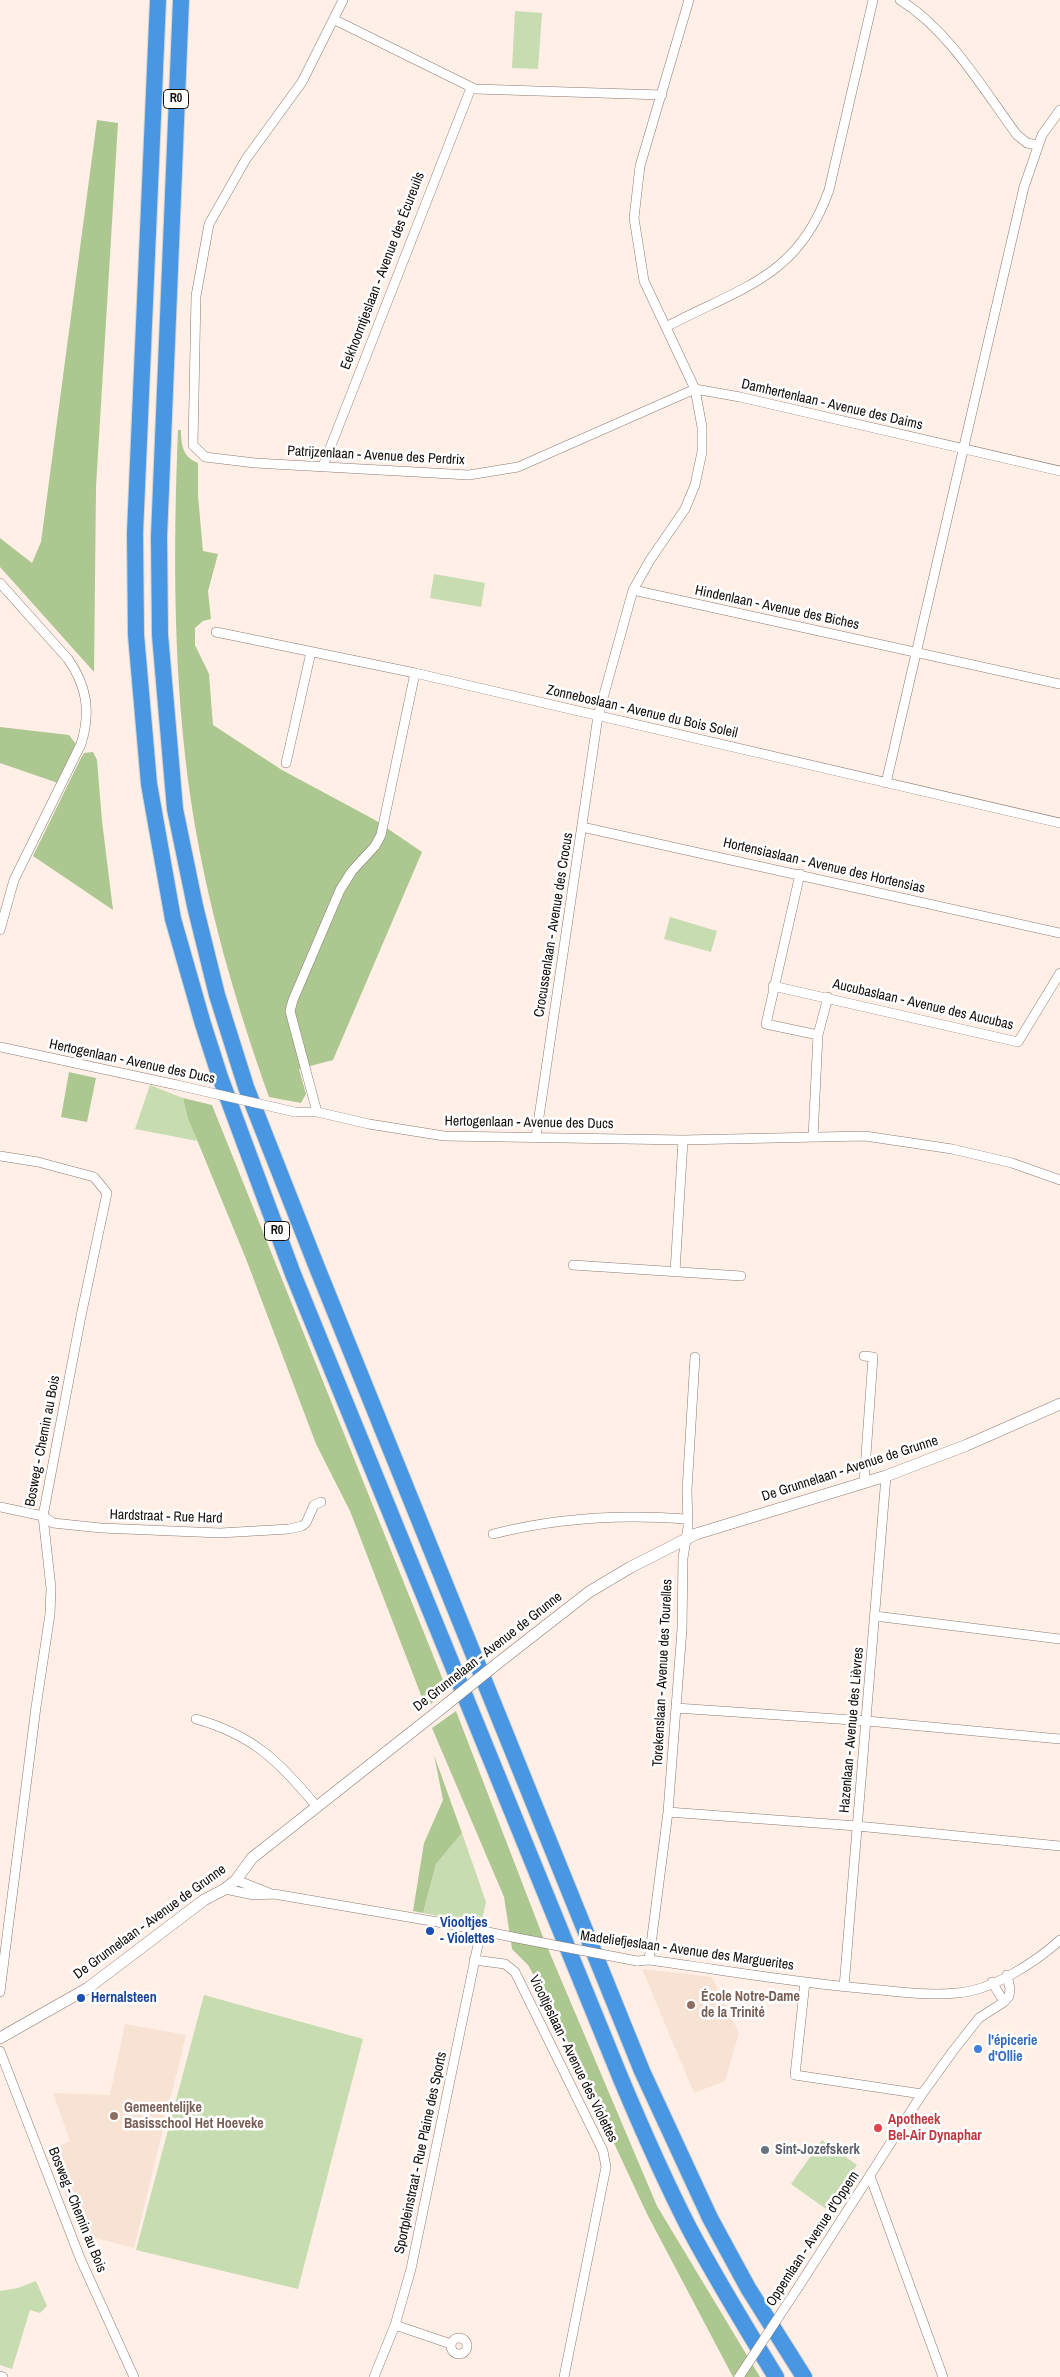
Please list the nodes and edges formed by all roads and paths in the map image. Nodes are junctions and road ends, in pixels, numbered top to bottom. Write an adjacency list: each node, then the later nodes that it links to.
1 (158, 0): 90 (highway, R0)
2 (181, 0): 91 (highway, R0)
3 (343, 0): 7 (street)
4 (689, 0): 9 (street, Crocussenlaan - Avenue des Crocus)
5 (873, 0): 12 (street)
6 (900, 0): 11 (street)
7 (335, 20): 8 (street); 15 (street, Patrijzenlaan - Avenue des Perdrix)
8 (471, 88): 9 (street); 15 (street, Eekhoorntjeslaan - Avenue des Écureuils)
9 (662, 95): 12 (street, Crocussenlaan - Avenue des Crocus)
10 (1060, 110): 11 (street)
11 (1037, 145): 14 (street)
12 (666, 327): 13 (street, Crocussenlaan - Avenue des Crocus)
13 (695, 389): 14 (street, Damhertenlaan - Avenue des Daims); 15 (street, Patrijzenlaan - Avenue des Perdrix); 18 (street, Crocussenlaan - Avenue des Crocus)
14 (963, 449): 16 (street, Damhertenlaan - Avenue des Daims); 21 (street)
15 (323, 466)
16 (1060, 471)
17 (0, 583): 30 (street)
18 (633, 590): 21 (street, Hindenlaan - Avenue des Biches); 24 (street, Crocussenlaan - Avenue des Crocus)
19 (216, 632): 20 (street, Zonneboslaan - Avenue du Bois Soleil)
20 (311, 652): 22 (street, Zonneboslaan - Avenue du Bois Soleil); 25 (street)
21 (916, 653): 23 (street, Hindenlaan - Avenue des Biches); 26 (street)
22 (415, 673): 24 (street, Zonneboslaan - Avenue du Bois Soleil); 37 (street)
23 (1060, 684)
24 (598, 716): 26 (street, Zonneboslaan - Avenue du Bois Soleil); 28 (street, Crocussenlaan - Avenue des Crocus)
25 (286, 763)
26 (886, 783): 27 (street, Zonneboslaan - Avenue du Bois Soleil)
27 (1060, 823)
28 (582, 827): 29 (street, Hortensiaslaan - Avenue des Hortensias); 38 (street, Crocussenlaan - Avenue des Crocus)
29 (800, 874): 31 (street, Hortensiaslaan - Avenue des Hortensias); 33 (street)
30 (0, 930)
31 (1060, 933)
32 (1060, 973): 34 (street, Aucubaslaan - Avenue des Aucubas)
33 (773, 986): 34 (street, Aucubaslaan - Avenue des Aucubas); 35 (street)
34 (828, 997): 35 (street)
35 (818, 1035): 39 (street)
36 (0, 1047): 37 (street, Hertogenlaan - Avenue des Ducs, bridge)
37 (317, 1112): 38 (street, Hertogenlaan - Avenue des Ducs)
38 (536, 1137): 40 (street, Hertogenlaan - Avenue des Ducs)
39 (813, 1137): 40 (street, Hertogenlaan - Avenue des Ducs); 42 (street, Hertogenlaan - Avenue des Ducs)
40 (683, 1140): 44 (street)
41 (0, 1156): 53 (street, Bosweg - Chemin au Bois)
42 (1059, 1178)
43 (573, 1265): 44 (street)
44 (675, 1272): 45 (street)
45 (741, 1276)
46 (864, 1356): 50 (street)
47 (695, 1357): 54 (street, Torekenslaan - Avenue des Tourelles)
48 (1060, 1404): 49 (street, De Grunnelaan - Avenue de Grunne)
49 (886, 1476): 50 (street, De Grunnelaan - Avenue de Grunne); 57 (street, Hazenlaan - Avenue des Lièvres)
50 (864, 1484): 56 (street, De Grunnelaan - Avenue de Grunne)
51 (321, 1502): 53 (street, Hardstraat - Rue Hard)
52 (0, 1507): 53 (street, Hardstraat - Rue Hard)
53 (43, 1516): 78 (street, Bosweg - Chemin au Bois)
54 (687, 1519): 55 (street); 56 (street, Torekenslaan - Avenue des Tourelles)
55 (493, 1534)
56 (685, 1539): 59 (street, Torekenslaan - Avenue des Tourelles); 63 (street, De Grunnelaan - Avenue de Grunne, bridge)
57 (875, 1616): 58 (street); 61 (street, Hazenlaan - Avenue des Lièvres)
58 (1060, 1639)
59 (676, 1708): 61 (street); 64 (street, Torekenslaan - Avenue des Tourelles)
60 (196, 1719): 63 (street)
61 (868, 1721): 62 (street); 65 (street, Hazenlaan - Avenue des Lièvres)
62 (1060, 1739)
63 (316, 1808): 67 (street, De Grunnelaan - Avenue de Grunne)
64 (668, 1812): 65 (street); 73 (street, Torekenslaan - Avenue des Tourelles)
65 (857, 1826): 66 (street); 77 (street, Hazenlaan - Avenue des Lièvres)
66 (1060, 1846)
67 (236, 1880): 68 (street, De Grunnelaan - Avenue de Grunne); 69 (street, Madeliefjeslaan - Avenue des Marguerites)
68 (225, 1889): 69 (street, Madeliefjeslaan - Avenue des Marguerites); 80 (street, De Grunnelaan - Avenue de Grunne)
69 (274, 1894): 70 (street, Madeliefjeslaan - Avenue des Marguerites)
70 (481, 1930): 72 (street, Sportpleinstraat - Rue Plaine des Sports); 73 (street, Madeliefjeslaan - Avenue des Marguerites, bridge)
71 (1060, 1940): 74 (street)
72 (474, 1960): 84 (street, Sportpleinstraat - Rue Plaine des Sports); 88 (street, Viooltjeslaan - Avenue des Violettes)
73 (649, 1960): 75 (street, Madeliefjeslaan - Avenue des Marguerites)
74 (1007, 1975): 76 (street, Madeliefjeslaan - Avenue des Marguerites); 79 (street)
75 (805, 1982): 77 (street, Madeliefjeslaan - Avenue des Marguerites); 82 (street)
76 (992, 1982): 77 (street, Madeliefjeslaan - Avenue des Marguerites); 79 (street)
77 (844, 1987)
78 (0, 1992)
79 (1004, 2002): 82 (street, Oppemlaan - Avenue d'Oppem)
80 (0, 2038)
81 (0, 2051): 86 (street, Bosweg - Chemin au Bois)
82 (922, 2094): 83 (street, Oppemlaan - Avenue d'Oppem)
83 (870, 2176): 89 (street, Oppemlaan - Avenue d'Oppem, bridge); 92 (street)
84 (395, 2325): 85 (street); 87 (street, Sportpleinstraat - Rue Plaine des Sports)
85 (451, 2344)
86 (134, 2377)
87 (374, 2377)
88 (564, 2377)
89 (739, 2377)
90 (776, 2377)
91 (804, 2377)
92 (943, 2377)

